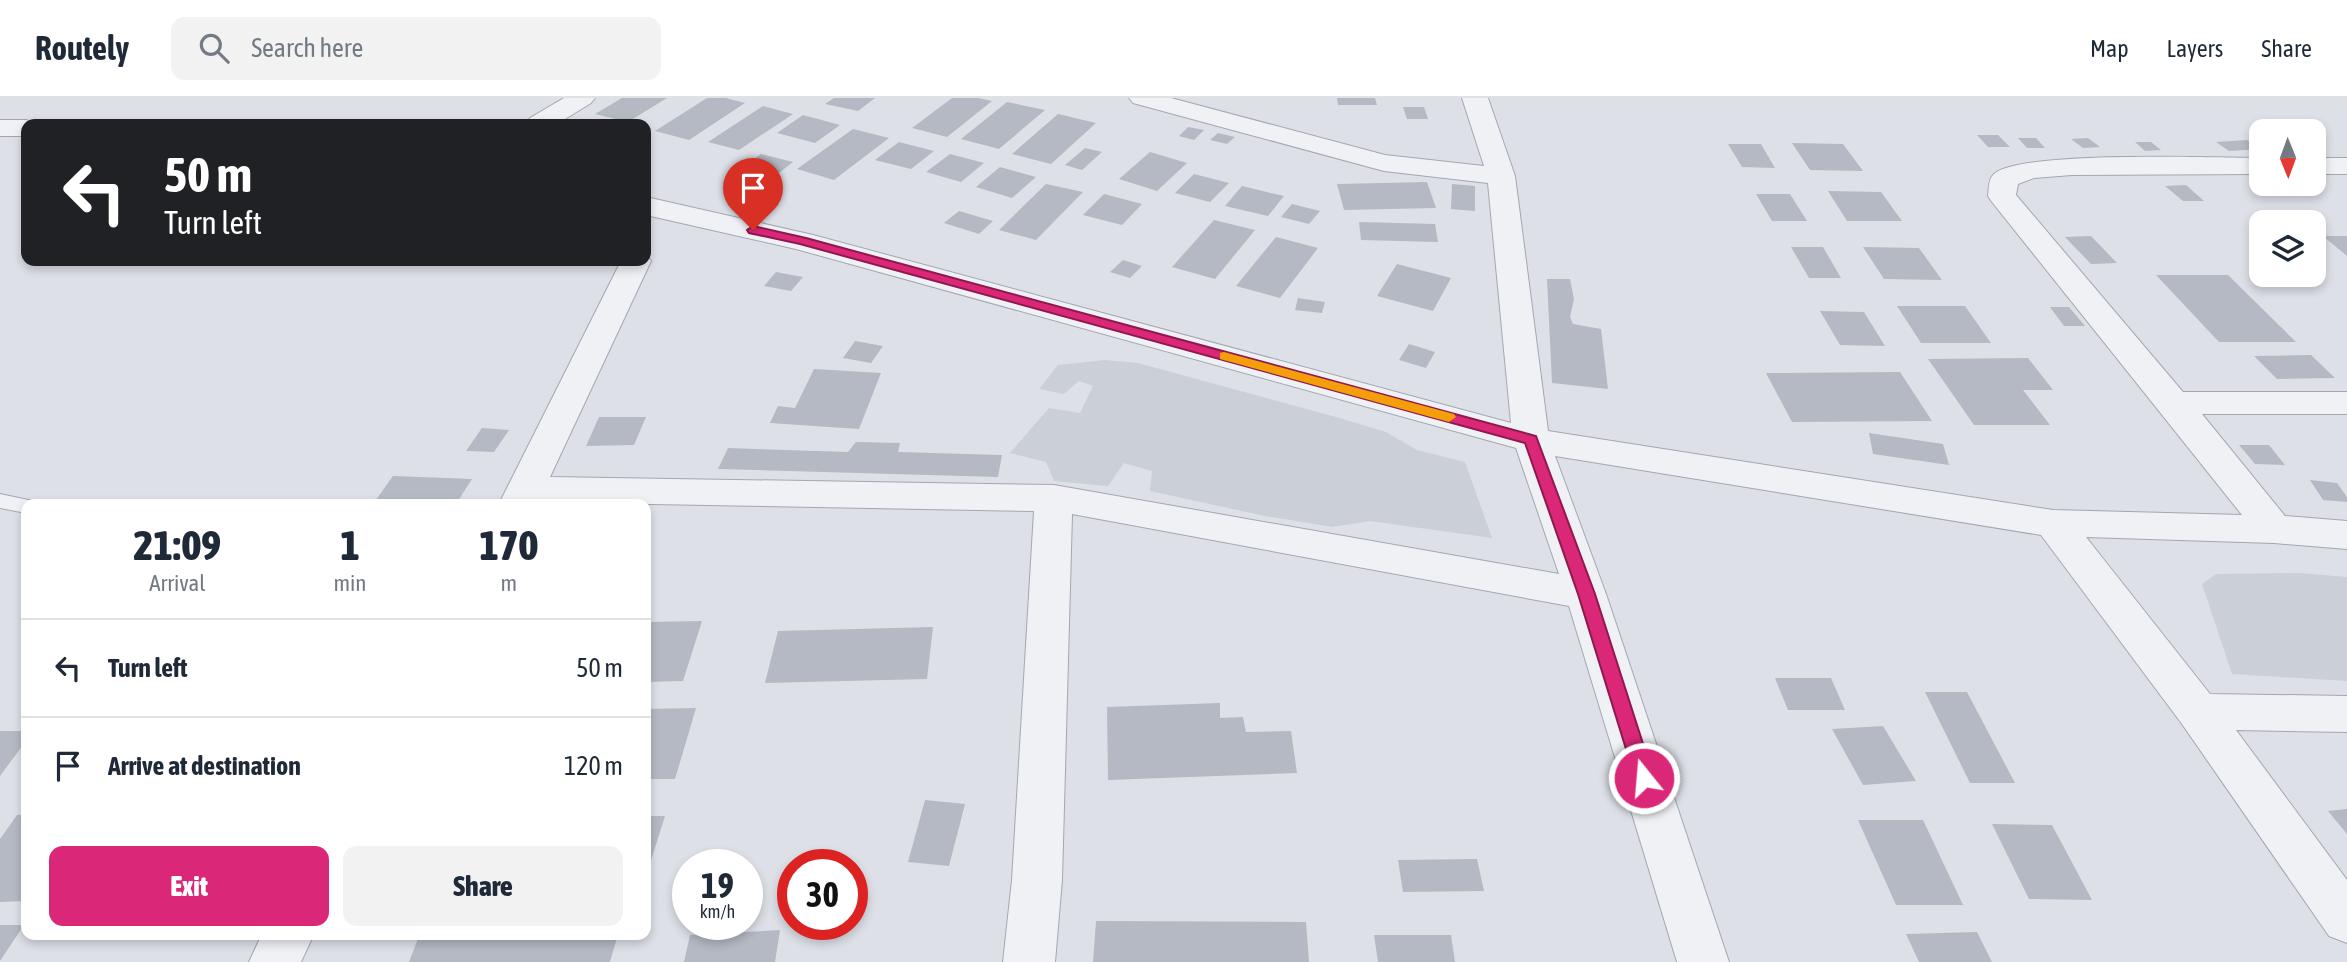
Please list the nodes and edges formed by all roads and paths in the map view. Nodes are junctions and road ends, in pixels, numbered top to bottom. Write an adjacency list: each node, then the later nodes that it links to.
1 (582, 98): 4 (street)
2 (1142, 98): 10 (street)
3 (1475, 98): 10 (street)
4 (547, 119)
5 (0, 128): 6 (street)
6 (21, 128)
7 (2249, 166): 13 (street)
8 (2326, 166): 9 (street)
9 (2347, 166)
10 (1502, 176): 15 (street)
11 (651, 218): 15 (street)
12 (634, 266): 16 (street)
13 (2175, 403): 14 (street); 21 (street)
14 (2347, 403)
15 (1531, 440): 20 (street); 23 (street)
16 (523, 496): 17 (street)
17 (1054, 498): 23 (street); 29 (street)
18 (0, 501): 19 (lane)
19 (21, 505)
20 (2053, 523): 21 (street); 24 (street)
21 (2274, 529): 22 (street)
22 (2347, 535)
23 (1586, 594): 30 (street)
24 (2198, 711): 25 (street); 26 (street)
25 (2347, 714)
26 (2347, 920)
27 (286, 940): 28 (street)
28 (275, 962)
29 (1029, 962)
30 (1703, 962)

